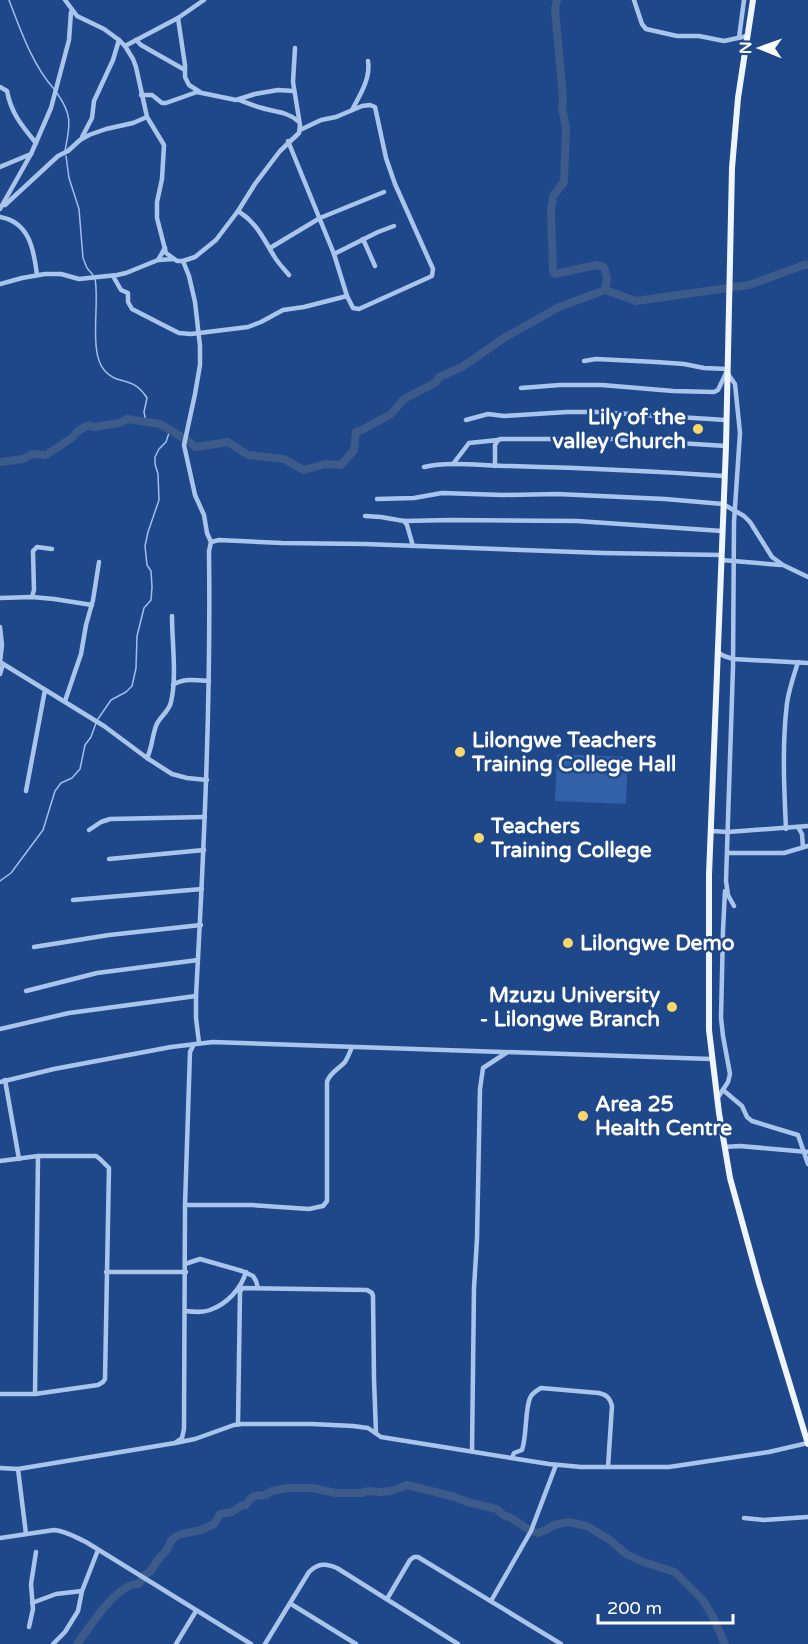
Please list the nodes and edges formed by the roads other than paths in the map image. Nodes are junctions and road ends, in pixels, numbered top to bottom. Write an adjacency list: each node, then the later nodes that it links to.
1 (65, 0): 6 (street)
2 (204, 0): 7 (street)
3 (634, 0): 9 (street)
4 (744, 0): 9 (street)
5 (753, 0): 8 (main road)
6 (70, 9): 10 (street); 27 (street)
7 (178, 18): 11 (street); 15 (street)
8 (747, 36): 9 (street); 51 (main road)
9 (739, 38)
10 (119, 40): 12 (street); 25 (street)
11 (136, 40): 12 (street); 15 (street)
12 (125, 46): 19 (street)
13 (295, 48): 17 (street)
14 (368, 60): 21 (street)
15 (185, 70): 18 (street)
16 (0, 87): 27 (street)
17 (294, 91): 20 (street); 23 (street)
18 (201, 92): 19 (street); 20 (street)
19 (141, 95): 22 (street)
20 (236, 100): 23 (street)
21 (352, 110): 24 (street); 48 (street)
22 (147, 117): 25 (street); 37 (street)
23 (299, 122): 24 (street)
24 (300, 130): 26 (street)
25 (80, 140): 31 (street)
26 (288, 141): 32 (street); 34 (street)
27 (36, 143): 28 (street)
28 (31, 154): 29 (street); 31 (street)
29 (0, 166)
30 (384, 192): 34 (street)
31 (0, 209)
32 (238, 211): 38 (street); 42 (street)
33 (0, 217): 45 (street)
34 (320, 218): 38 (street); 39 (street)
35 (394, 226): 36 (street)
36 (363, 239): 39 (street); 43 (street)
37 (165, 248): 40 (street); 41 (street)
38 (270, 248): 44 (street)
39 (334, 254): 48 (street)
40 (174, 259): 41 (street); 42 (street)
41 (158, 260): 46 (street)
42 (183, 261): 49 (street)
43 (375, 266)
44 (290, 275)
45 (37, 276): 46 (street); 47 (street)
46 (113, 276): 49 (street)
47 (0, 285)
48 (347, 296): 49 (street)
49 (199, 333): 67 (street)
50 (584, 361): 51 (street)
51 (727, 370): 52 (street); 54 (main road); 63 (street)
52 (521, 388)
53 (466, 420): 54 (street)
54 (726, 420): 56 (main road)
55 (498, 440): 56 (street); 57 (street); 58 (street)
56 (726, 446): 60 (main road)
57 (453, 464): 58 (street); 59 (street)
58 (495, 466): 60 (street)
59 (424, 467)
60 (724, 476): 62 (main road)
61 (376, 499): 62 (street)
62 (723, 504): 63 (street); 66 (main road)
63 (735, 511): 71 (street); 73 (street)
64 (365, 516): 65 (street)
65 (404, 521): 66 (street); 68 (street)
66 (722, 531): 70 (main road)
67 (211, 542): 68 (street); 86 (street)
68 (413, 546): 70 (street)
69 (52, 549): 75 (street)
70 (721, 557): 71 (street); 80 (main road)
71 (734, 561): 73 (street); 81 (street)
72 (99, 562): 77 (street)
73 (783, 565): 74 (street)
74 (808, 578)
75 (32, 597): 76 (street); 77 (street)
76 (0, 598)
77 (92, 605): 89 (street)
78 (172, 616): 87 (street)
79 (0, 627): 83 (street)
80 (717, 652): 81 (street); 98 (main road)
81 (733, 659): 82 (street); 99 (street)
82 (798, 662): 84 (street); 96 (street)
83 (1, 663): 85 (street); 88 (street)
84 (808, 663)
85 (0, 674)
86 (209, 681): 87 (street); 91 (street)
87 (173, 685): 90 (street)
88 (45, 690): 89 (street); 92 (street)
89 (65, 701): 90 (street)
90 (147, 758): 91 (street)
91 (207, 780): 93 (street)
92 (26, 791)
93 (206, 817): 97 (street); 101 (street)
94 (808, 826): 95 (street)
95 (798, 827): 96 (street); 100 (street)
96 (786, 828): 99 (street)
97 (89, 830)
98 (711, 831): 99 (street); 117 (main road)
99 (728, 832): 102 (street)
100 (805, 847): 102 (street)
101 (204, 850): 103 (street); 105 (street)
102 (727, 853): 104 (street)
103 (109, 859)
104 (726, 881): 107 (street); 119 (street)
105 (202, 889): 106 (street); 108 (street)
106 (73, 900)
107 (734, 906)
108 (201, 926): 109 (street); 110 (street)
109 (34, 948)
110 (198, 960): 111 (street); 112 (street)
111 (26, 991)
112 (196, 996): 113 (street); 114 (street)
113 (0, 1029)
114 (196, 1043): 115 (street); 118 (street); 127 (street)
115 (352, 1047): 116 (street); 127 (street)
116 (506, 1053): 117 (street); 140 (street)
117 (711, 1059): 120 (main road)
118 (3, 1081): 124 (street)
119 (723, 1090): 120 (street); 122 (street)
120 (717, 1099): 121 (main road)
121 (724, 1147): 122 (street); 139 (main road)
122 (806, 1152): 126 (street)
123 (38, 1156): 124 (street); 129 (street); 135 (street)
124 (19, 1159): 125 (street)
125 (0, 1161)
126 (808, 1164)
127 (185, 1205): 128 (street)
128 (185, 1264): 130 (street); 131 (street)
129 (106, 1272): 130 (street); 135 (street)
130 (186, 1272): 133 (street)
131 (246, 1272): 132 (street); 133 (street)
132 (258, 1288): 136 (street); 137 (street)
133 (185, 1311): 138 (street)
134 (0, 1394): 135 (street)
135 (35, 1394)
136 (238, 1424): 137 (street); 138 (street)
137 (376, 1433): 140 (street)
138 (175, 1443): 145 (street)
139 (808, 1443): 143 (street)
140 (472, 1451): 141 (street)
141 (512, 1458): 142 (street); 143 (street)
142 (556, 1465): 143 (street); 154 (street)
143 (608, 1467)
144 (0, 1468): 145 (street)
145 (18, 1469): 148 (street)
146 (808, 1517): 147 (street)
147 (744, 1518)
148 (26, 1534): 149 (street); 150 (street)
149 (0, 1538)
150 (98, 1550): 152 (street); 157 (street)
151 (36, 1552): 155 (street)
152 (82, 1591): 155 (street); 161 (street)
153 (387, 1599): 154 (street); 156 (street); 159 (street)
154 (491, 1600): 168 (street)
155 (32, 1603): 158 (street)
156 (291, 1604): 164 (street); 165 (street)
157 (196, 1611): 160 (street); 162 (street)
158 (29, 1627)
159 (448, 1638): 166 (street); 167 (street)
160 (242, 1642): 163 (street)
161 (53, 1644)
162 (176, 1644)
163 (250, 1644)
164 (265, 1644)
165 (356, 1644)
166 (444, 1644)
167 (458, 1644)
168 (561, 1644)

